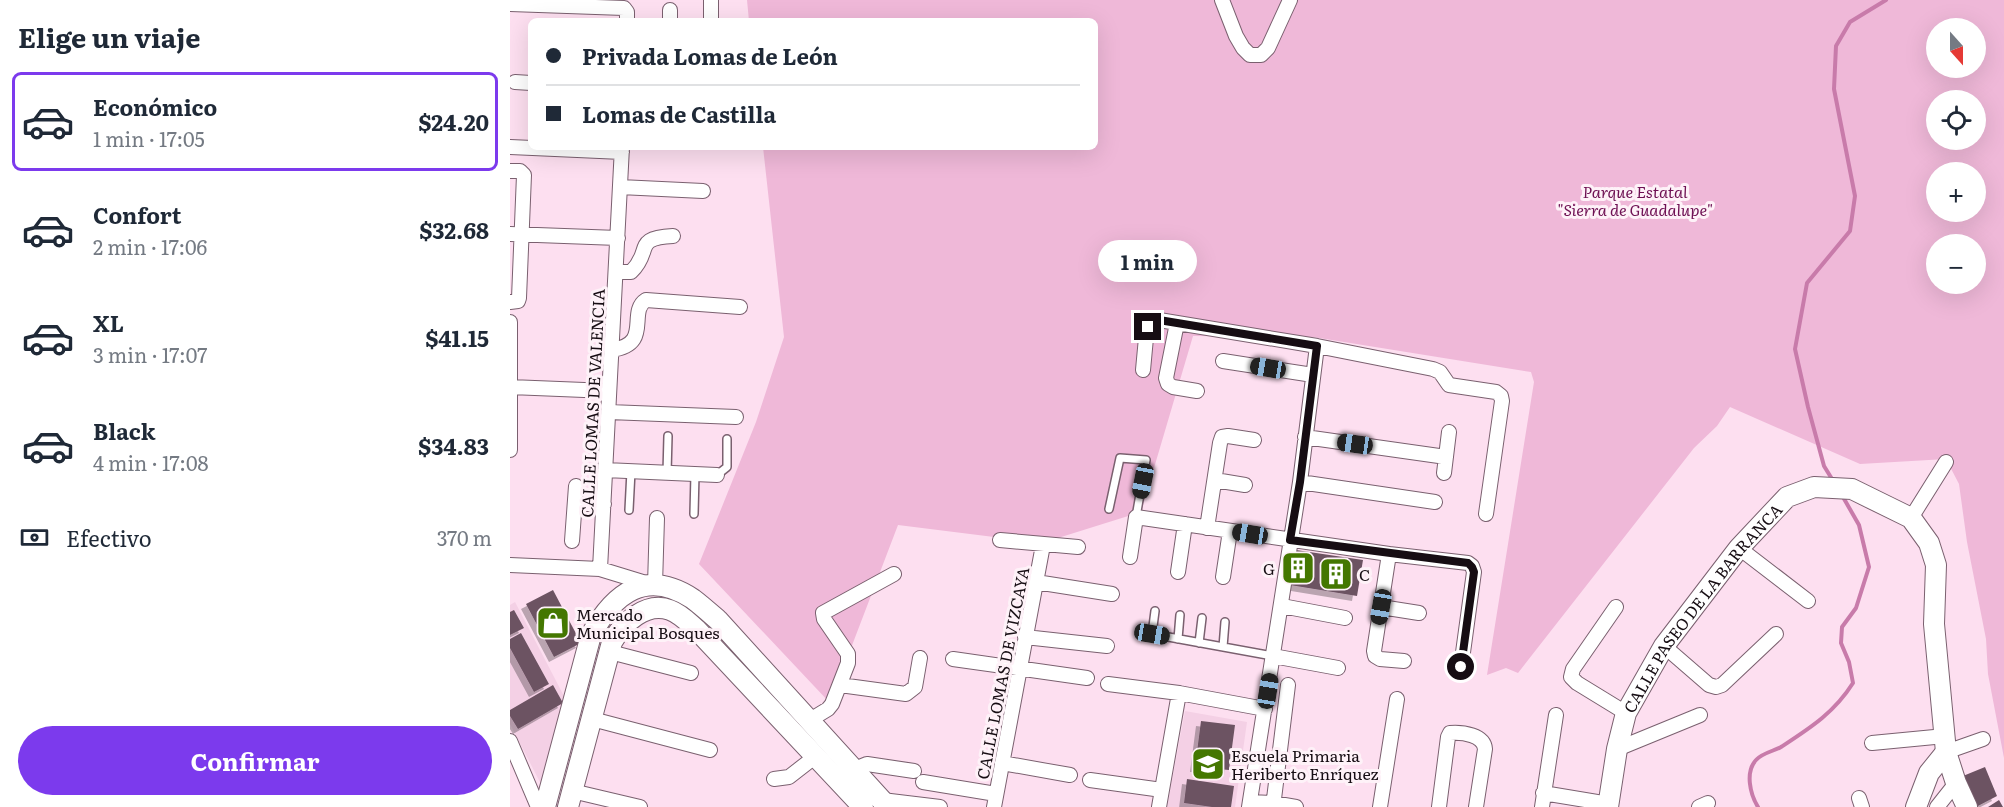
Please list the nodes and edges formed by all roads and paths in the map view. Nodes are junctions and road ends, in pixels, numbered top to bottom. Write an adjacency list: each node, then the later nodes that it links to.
1 (711, 0): 6 (street)
2 (1222, 0): 3 (street)
3 (1290, 0)
4 (510, 4): 5 (street)
5 (627, 15)
6 (711, 18)
7 (515, 82): 8 (street)
8 (528, 83)
9 (510, 147): 10 (street)
10 (528, 147)
11 (622, 150): 13 (street, CALLE LOMAS DE VALENCIA)
12 (510, 171): 15 (street)
13 (620, 187): 14 (street); 17 (street, CALLE LOMAS DE VALENCIA)
14 (704, 191)
15 (515, 234): 17 (street); 19 (street)
16 (673, 236): 18 (street)
17 (618, 238): 18 (street, CALLE LOMAS DE VALENCIA)
18 (616, 272): 24 (street, CALLE LOMAS DE VALENCIA)
19 (510, 302)
20 (740, 307): 24 (street)
21 (510, 322): 28 (street)
22 (1177, 323): 23 (street); 26 (street); 30 (street)
23 (1317, 346): 27 (street); 57 (street)
24 (611, 350): 29 (street, CALLE LOMAS DE VALENCIA)
25 (1223, 361): 27 (street)
26 (1143, 370)
27 (1313, 375): 35 (street)
28 (511, 387): 29 (street); 38 (street)
29 (609, 391): 31 (street, CALLE LOMAS DE VALENCIA)
30 (1197, 391)
31 (609, 412): 32 (street); 41 (street, CALLE LOMAS DE VALENCIA)
32 (736, 417)
33 (1449, 432): 39 (street)
34 (668, 436): 43 (lane)
35 (1305, 437): 39 (street); 48 (street)
36 (727, 439): 46 (lane)
37 (1254, 440): 47 (street)
38 (510, 450)
39 (1446, 457): 44 (street)
40 (1946, 462): 60 (street)
41 (605, 470): 42 (street); 53 (street, CALLE LOMAS DE VALENCIA)
42 (631, 471): 43 (street); 55 (lane)
43 (667, 472): 45 (street)
44 (1444, 473)
45 (695, 474): 46 (street); 56 (lane)
46 (717, 474)
47 (1215, 480): 49 (street); 62 (street)
48 (1300, 482): 51 (street); 65 (street)
49 (1245, 485)
50 (576, 486): 52 (street)
51 (1435, 502)
52 (575, 504): 53 (street); 66 (street)
53 (604, 504): 73 (street, CALLE LOMAS DE VALENCIA)
54 (1109, 509): 58 (lane)
55 (629, 510)
56 (694, 514)
57 (1486, 514)
58 (1136, 517): 61 (street); 71 (street)
59 (657, 518): 78 (street)
60 (1911, 518): 69 (street, CALLE PASEO DE LA BARRANCA); 123 (street, CALLE PASEO DE LA BARRANCA)
61 (1185, 524): 62 (street); 74 (street)
62 (1207, 528): 63 (street)
63 (1230, 531): 65 (street); 76 (street)
64 (1000, 540): 67 (street, CALLE LOMAS DE VIZCAYA)
65 (1290, 540): 70 (street); 81 (street)
66 (573, 541)
67 (1043, 545): 68 (street, CALLE LOMAS DE VIZCAYA); 77 (street, CALLE LOMAS DE VIZCAYA)
68 (1078, 547)
69 (1739, 548): 80 (street); 95 (street, CALLE PASEO DE LA BARRANCA)
70 (1389, 554): 82 (street); 102 (street)
71 (1130, 557)
72 (510, 565): 73 (street)
73 (600, 568): 78 (street)
74 (1178, 572)
75 (894, 574): 108 (street)
76 (1223, 577)
77 (1036, 582): 79 (street); 91 (street, CALLE LOMAS DE VIZCAYA)
78 (653, 585): 111 (street); 145 (street)
79 (1112, 594)
80 (1808, 601)
81 (1282, 606): 88 (street); 98 (street)
82 (1381, 607): 85 (street); 101 (street)
83 (1616, 608): 115 (street)
84 (1155, 611): 92 (lane)
85 (1419, 613)
86 (1180, 615): 92 (lane)
87 (1202, 618): 93 (lane)
88 (1345, 618)
89 (1226, 622): 96 (lane)
90 (1776, 634): 95 (street)
91 (1025, 637): 94 (street); 104 (street, CALLE LOMAS DE VIZCAYA)
92 (1178, 639): 93 (lane)
93 (1199, 643): 96 (lane)
94 (1107, 645)
95 (1665, 646): 115 (street, CALLE PASEO DE LA BARRANCA)
96 (1223, 647): 98 (lane)
97 (610, 652): 105 (street); 114 (street); 118 (street)
98 (1274, 656): 103 (street); 113 (street)
99 (920, 658): 108 (street)
100 (953, 659): 104 (street)
101 (1404, 661)
102 (1461, 667)
103 (1338, 668)
104 (1020, 670): 106 (street); 127 (street, CALLE LOMAS DE VIZCAYA)
105 (691, 673)
106 (1088, 678)
107 (1108, 684): 110 (street)
108 (840, 685): 119 (street)
109 (1288, 685): 142 (street)
110 (1179, 693): 113 (street); 136 (street)
111 (788, 696): 114 (street); 119 (street)
112 (1396, 699): 150 (street)
113 (1265, 709): 141 (street)
114 (772, 710): 126 (street)
115 (1626, 713): 124 (street, CALLE PASEO DE LA BARRANCA)
116 (1556, 715): 138 (street)
117 (1700, 715): 124 (street)
118 (592, 719): 125 (street); 137 (street)
119 (810, 720): 129 (street)
120 (1983, 739): 123 (street)
121 (510, 741): 128 (street)
122 (1872, 743): 123 (street)
123 (1945, 744): 135 (street, CALLE PASEO DE LA BARRANCA); 153 (street)
124 (1617, 749): 143 (street, CALLE PASEO DE LA BARRANCA)
125 (710, 750)
126 (816, 756): 132 (street); 140 (street)
127 (1002, 763): 131 (street); 139 (street, CALLE LOMAS DE VIZCAYA)
128 (515, 764): 144 (street)
129 (855, 769): 130 (street); 140 (street)
130 (914, 771)
131 (1070, 775)
132 (774, 779)
133 (1090, 780): 136 (street)
134 (923, 782): 139 (street)
135 (1956, 783): 154 (street); 155 (street, CALLE PASEO DE LA BARRANCA)
136 (1162, 790): 148 (street)
137 (570, 799): 146 (street)
138 (1543, 800): 143 (street)
139 (995, 801)
140 (875, 805): 147 (street)
141 (1249, 805): 142 (street)
142 (1273, 805): 149 (street)
143 (1608, 806)
144 (538, 807)
145 (545, 807)
146 (640, 807)
147 (940, 807)
148 (1159, 807)
149 (1296, 807)
150 (1380, 807)
151 (1439, 807): 152 (street)
152 (1476, 807)
153 (1916, 807)
154 (1936, 807)
155 (1967, 807)

